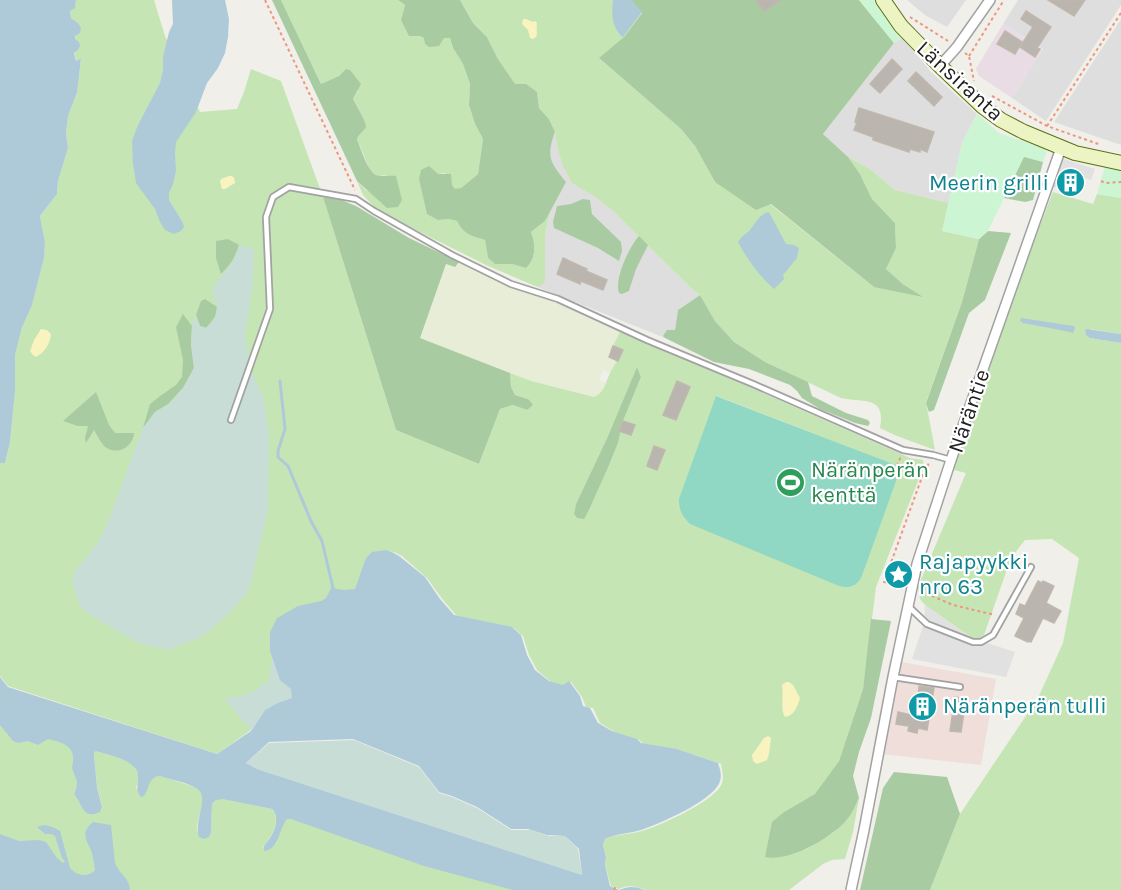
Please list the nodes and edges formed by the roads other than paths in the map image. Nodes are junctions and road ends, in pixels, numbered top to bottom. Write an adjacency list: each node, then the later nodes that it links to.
1 (883, 0): 3 (street, Länsiranta)
2 (990, 0): 3 (street)
3 (940, 66): 4 (street, Länsiranta)
4 (1061, 148): 5 (street, Länsiranta); 7 (street, Näräntie)
5 (1121, 163)
6 (231, 420): 7 (lane)
7 (951, 460): 9 (street, Näräntie)
8 (1031, 567): 9 (lane)
9 (908, 606): 10 (street, Näräntie)
10 (893, 677): 11 (lane); 12 (street, Näräntie)
11 (960, 687)
12 (851, 890)

